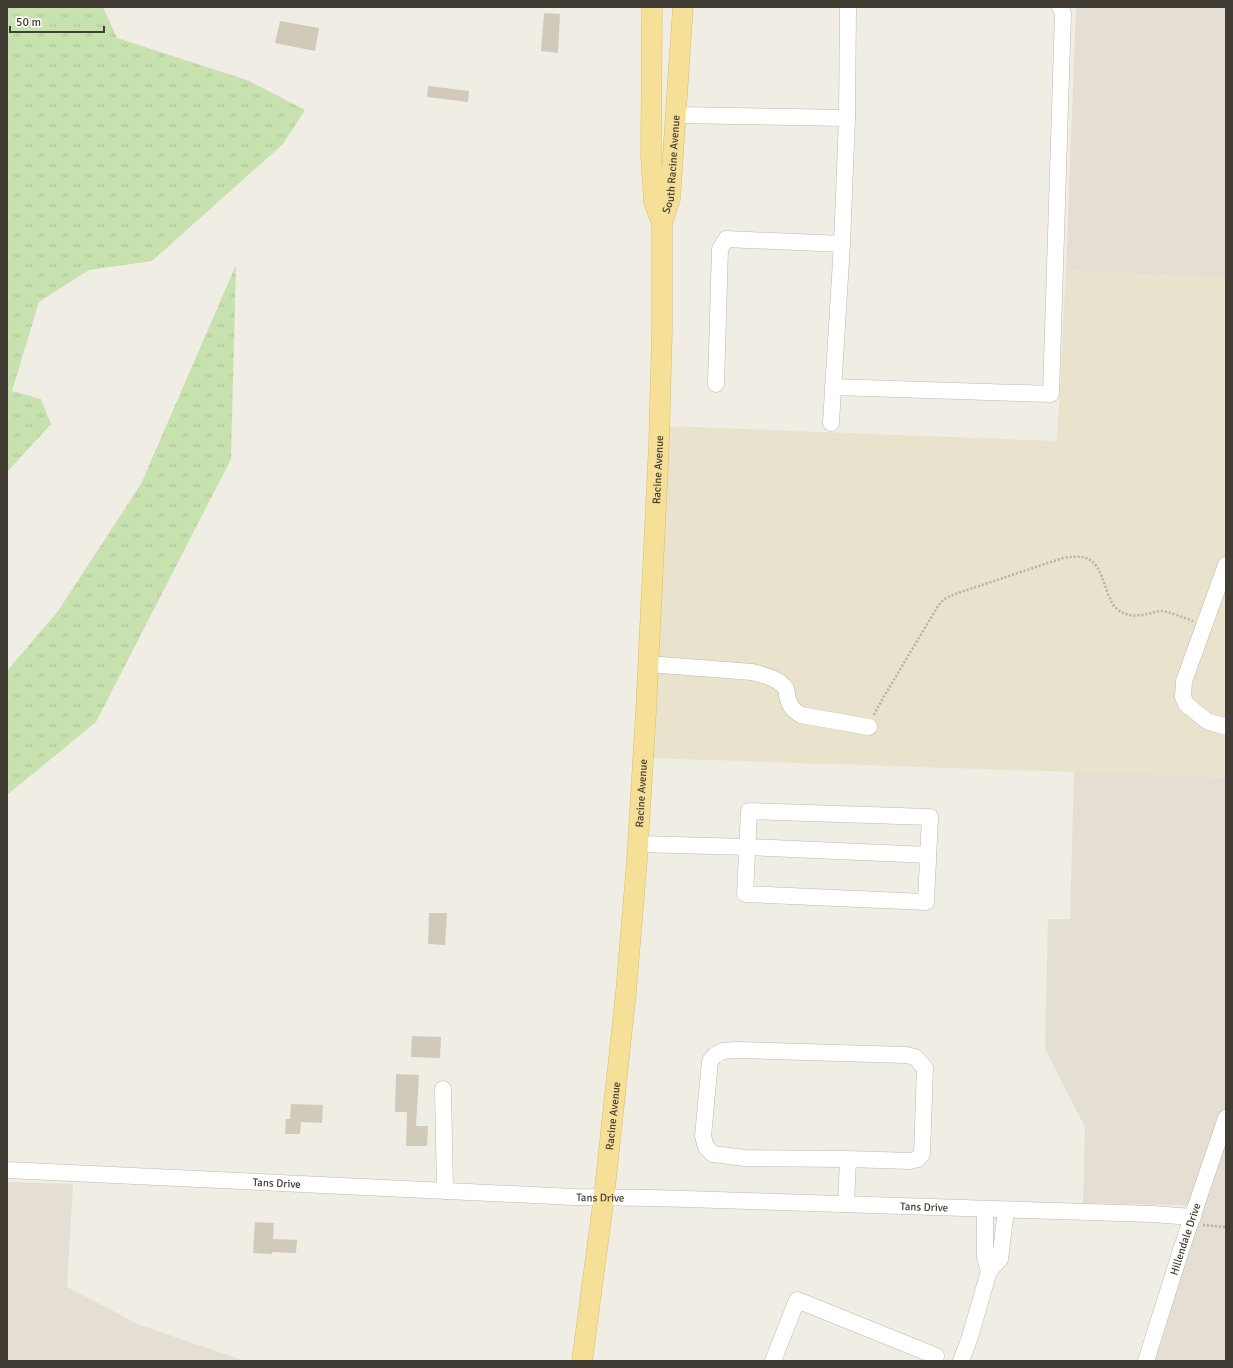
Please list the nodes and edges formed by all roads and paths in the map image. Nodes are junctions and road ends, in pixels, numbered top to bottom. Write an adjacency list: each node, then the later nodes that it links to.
1 (652, 7): 7 (main road, South Racine Avenue)
2 (683, 7): 5 (main road, South Racine Avenue)
3 (848, 7): 6 (street)
4 (1060, 7): 10 (street)
5 (676, 115): 6 (street); 7 (main road, South Racine Avenue)
6 (846, 118): 8 (street)
7 (662, 223): 14 (main road, Racine Avenue)
8 (842, 244): 9 (street); 10 (street)
9 (716, 384)
10 (833, 387): 11 (street)
11 (831, 423)
12 (1226, 565): 13 (street)
13 (1204, 624): 15 (street); 16 (path)
14 (648, 664): 16 (street); 17 (main road, Racine Avenue)
15 (1225, 722)
16 (869, 726)
17 (638, 844): 18 (street); 25 (main road, Racine Avenue)
18 (748, 847): 19 (street); 19 (street); 19 (street)
19 (928, 855)
20 (443, 1089): 24 (street)
21 (1226, 1118): 29 (street, Hillendale Drive)
22 (848, 1159): 22 (street); 26 (street)
23 (7, 1170): 24 (street, Tans Drive)
24 (445, 1191): 25 (street, Tans Drive)
25 (604, 1196): 26 (street, Tans Drive); 32 (main road, Racine Avenue)
26 (846, 1204): 27 (street, Tans Drive)
27 (985, 1209): 28 (street, Tans Drive); 31 (street)
28 (1006, 1210): 29 (street, Tans Drive); 31 (street)
29 (1192, 1221): 30 (path); 36 (street, Hillendale Drive)
30 (1226, 1227)
31 (989, 1271): 35 (street)
32 (582, 1361)
33 (773, 1361): 34 (street)
34 (934, 1361)
35 (961, 1361)
36 (1146, 1361)

